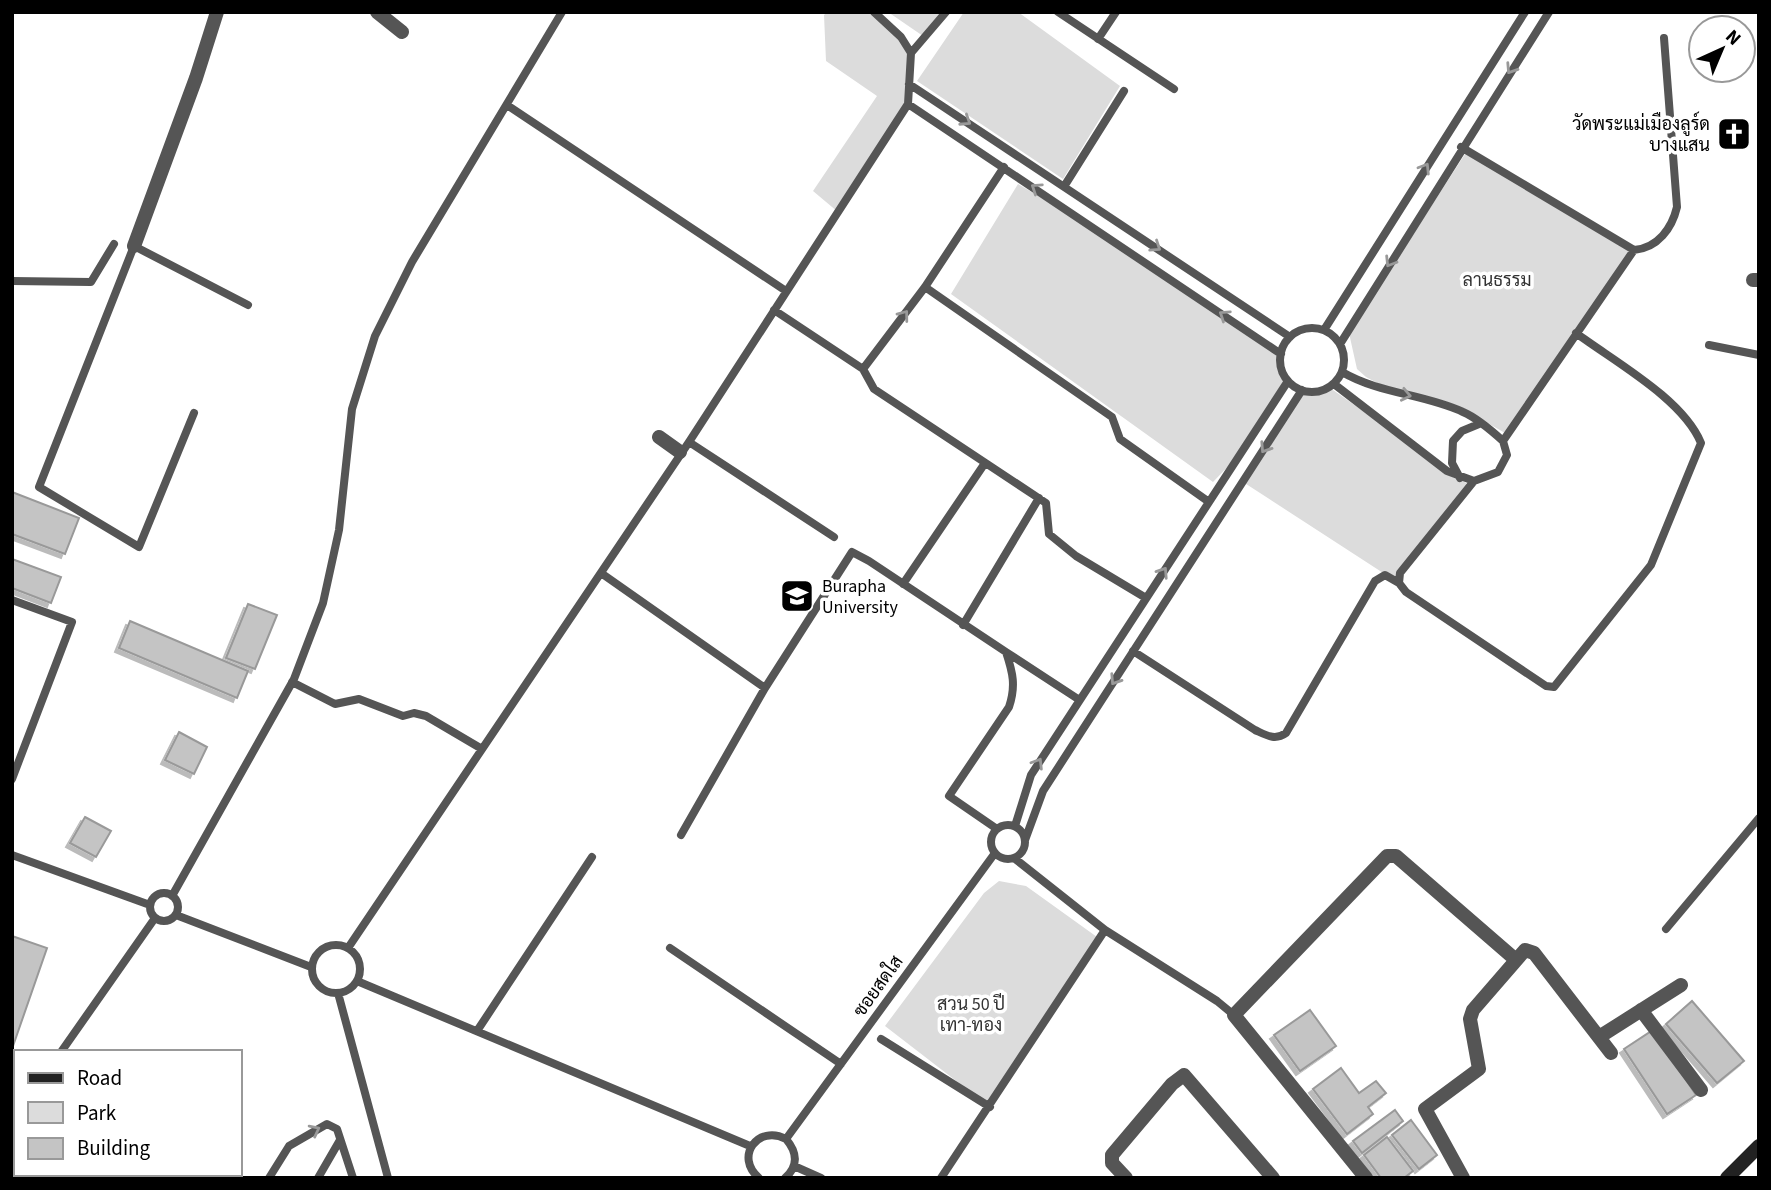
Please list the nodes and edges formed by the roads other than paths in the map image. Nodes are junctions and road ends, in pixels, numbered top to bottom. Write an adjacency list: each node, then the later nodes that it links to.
1 (217, 12): 23 (street)
2 (377, 12): 10 (street)
3 (562, 12): 18 (lane)
4 (874, 12): 13 (lane)
5 (946, 12): 13 (lane)
6 (1058, 12): 12 (lane)
7 (1116, 12): 12 (lane)
8 (1525, 12): 30 (lane, one-way to 8)
9 (1549, 12): 19 (lane, one-way to 19)
10 (402, 32)
11 (1664, 38): 24 (lane)
12 (1098, 39): 15 (lane)
13 (911, 53): 14 (lane)
14 (909, 84): 17 (lane); 21 (lane, one-way to 21)
15 (1174, 89)
16 (1124, 91): 21 (lane)
17 (908, 104): 20 (lane); 27 (lane)
18 (507, 105): 27 (lane); 61 (lane)
19 (1461, 147): 24 (lane); 33 (lane, one-way to 33)
20 (1004, 167): 26 (lane); 35 (lane, one-way to 20)
21 (1065, 185): 32 (lane, one-way to 32)
22 (114, 244): 25 (lane)
23 (134, 246): 28 (lane); 42 (lane)
24 (1634, 250): 31 (lane)
25 (12, 281)
26 (925, 287): 37 (lane, one-way to 26); 51 (lane)
27 (786, 292): 29 (lane)
28 (248, 305)
29 (774, 310): 37 (lane); 46 (lane)
30 (1324, 330): 32 (lane); 33 (lane)
31 (1576, 333): 45 (lane); 54 (lane)
32 (1290, 337): 35 (lane)
33 (1340, 344): 38 (lane)
34 (1709, 345): 36 (lane)
35 (1281, 354): 39 (lane)
36 (1759, 355)
37 (863, 369): 47 (lane)
38 (1342, 372): 40 (lane); 43 (lane, one-way to 43)
39 (1288, 382): 41 (lane); 51 (lane)
40 (1334, 384): 41 (lane); 48 (lane)
41 (1302, 390): 60 (lane, one-way to 60)
42 (194, 413)
43 (1479, 424): 45 (lane); 48 (lane)
44 (659, 437): 46 (street)
45 (1503, 441): 49 (lane)
46 (684, 447): 52 (lane); 53 (lane)
47 (985, 463): 50 (lane); 55 (lane)
48 (1460, 478): 49 (lane)
49 (1474, 481): 54 (lane)
50 (1039, 498): 56 (lane); 58 (lane)
51 (1209, 502): 56 (lane, one-way to 51)
52 (834, 537)
53 (601, 573): 62 (lane); 64 (lane)
54 (1399, 583): 60 (lane)
55 (903, 584): 58 (lane); 62 (lane)
56 (1146, 598): 63 (lane)
57 (12, 600): 65 (lane)
58 (963, 625): 59 (lane)
59 (1006, 652): 63 (lane); 68 (lane)
60 (1133, 652): 70 (lane, one-way to 70)
61 (292, 682): 64 (lane); 75 (lane)
62 (765, 688): 69 (lane)
63 (1078, 699): 67 (lane, one-way to 63)
64 (482, 749): 81 (lane)
65 (12, 779)
66 (1759, 818): 79 (lane)
67 (1015, 826): 68 (lane); 70 (lane)
68 (997, 829): 71 (lane)
69 (681, 835)
70 (1025, 839): 74 (lane)
71 (995, 852): 74 (lane); 95 (lane, ซอยสดใส)
72 (12, 855): 76 (lane)
73 (592, 857): 90 (lane)
74 (1014, 858): 80 (lane)
75 (172, 896): 76 (lane); 77 (lane)
76 (150, 905): 78 (lane)
77 (176, 915): 78 (lane); 84 (lane)
78 (155, 918): 93 (lane)
79 (1666, 929)
80 (1105, 930): 89 (lane); 97 (lane)
81 (348, 948): 84 (lane); 85 (lane)
82 (670, 948): 95 (lane)
83 (1516, 960): 89 (street); 91 (street); 114 (street)
84 (311, 968): 87 (lane)
85 (357, 981): 87 (lane); 90 (lane)
86 (1681, 985): 88 (street)
87 (338, 993): 106 (lane)
88 (1642, 1010): 91 (street); 96 (street)
89 (1234, 1015): 113 (street)
90 (477, 1031): 100 (lane)
91 (1599, 1037): 94 (street)
92 (881, 1039): 97 (lane)
93 (62, 1050)
94 (1611, 1053)
95 (841, 1064): 98 (lane, ซอยสดใส)
96 (1700, 1090)
97 (990, 1107): 110 (lane)
98 (786, 1139): 100 (lane); 102 (lane)
99 (340, 1140): 103 (lane, one-way to 99); 104 (lane); 105 (lane)
100 (750, 1146): 107 (lane)
101 (1759, 1146): 115 (street)
102 (794, 1166): 108 (lane); 109 (lane)
103 (269, 1178)
104 (318, 1178)
105 (353, 1178)
106 (388, 1178)
107 (759, 1178)
108 (785, 1178)
109 (821, 1178)
110 (941, 1178)
111 (1126, 1178): 112 (street)
112 (1273, 1178)
113 (1366, 1178)
114 (1463, 1178)
115 (1727, 1178)

